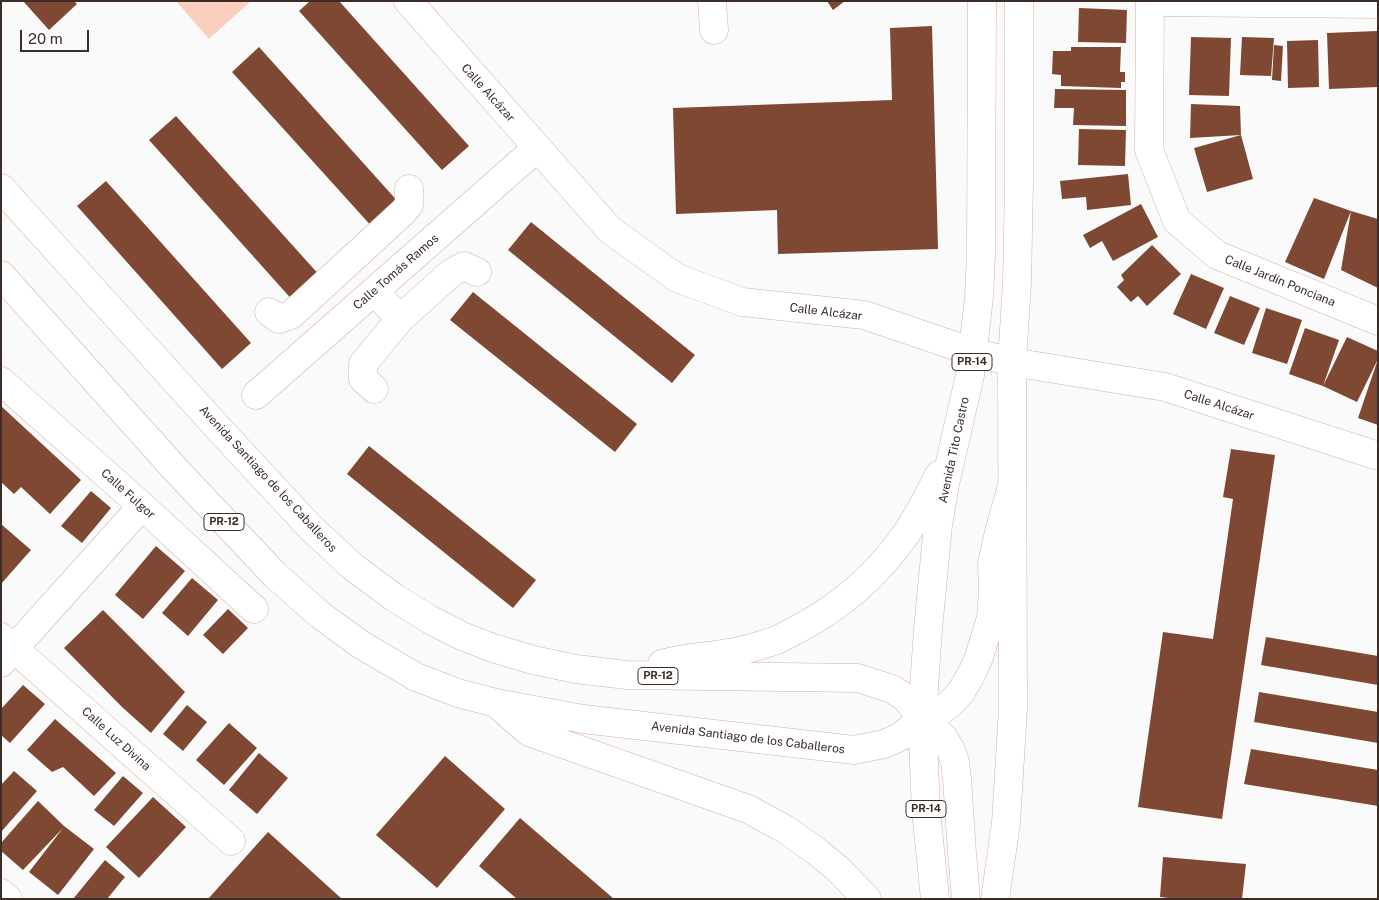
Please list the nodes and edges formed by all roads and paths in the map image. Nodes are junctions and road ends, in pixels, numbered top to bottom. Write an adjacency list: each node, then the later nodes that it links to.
1 (408, 1): 8 (main road, Calle Alcázar)
2 (712, 1): 7 (main road)
3 (982, 1): 18 (main road, Avenida Tito Castro / PR-14)
4 (1019, 1): 19 (main road)
5 (1150, 2): 6 (main road, Calle Jardín Ponciana); 17 (main road, Calle Jardín Ponciana)
6 (1378, 4)
7 (714, 30)
8 (537, 148): 14 (main road, Calle Tomás Ramos); 18 (main road, Calle Alcázar)
9 (1, 188): 29 (main road, Avenida Santiago de los Caballeros / PR-12)
10 (409, 189): 11 (main road)
11 (359, 252): 14 (main road); 15 (main road)
12 (477, 272): 16 (main road)
13 (1, 275): 30 (main road, Avenida Santiago de los Caballeros / PR-12)
14 (380, 287): 16 (main road); 22 (main road, Calle Tomás Ramos)
15 (269, 312)
16 (400, 319): 21 (main road)
17 (1378, 321)
18 (973, 352): 19 (main road, Calle Alcázar); 23 (main road, Avenida Tito Castro / PR-14)
19 (1012, 362): 24 (main road, Calle Alcázar); 25 (main road)
20 (1, 381): 26 (main road, Calle Fulgor)
21 (374, 389)
22 (256, 395)
23 (954, 444): 29 (main road); 31 (main road, Avenida Tito Castro / PR-14)
24 (1378, 456)
25 (1012, 486): 31 (main road); 38 (main road)
26 (142, 506): 27 (main road, Calle Fulgor); 28 (main road)
27 (254, 609)
28 (6, 649): 32 (main road, Calle Luz Divina)
29 (627, 675): 31 (main road, Avenida Santiago de los Caballeros / PR-12)
30 (496, 703): 31 (main road, Avenida Santiago de los Caballeros / PR-12); 35 (main road)
31 (922, 719): 36 (main road, Avenida Tito Castro / PR-14); 37 (main road)
32 (231, 841)
33 (1, 893): 34 (main road)
34 (8, 899)
35 (867, 899)
36 (935, 899)
37 (966, 899)
38 (995, 899)

